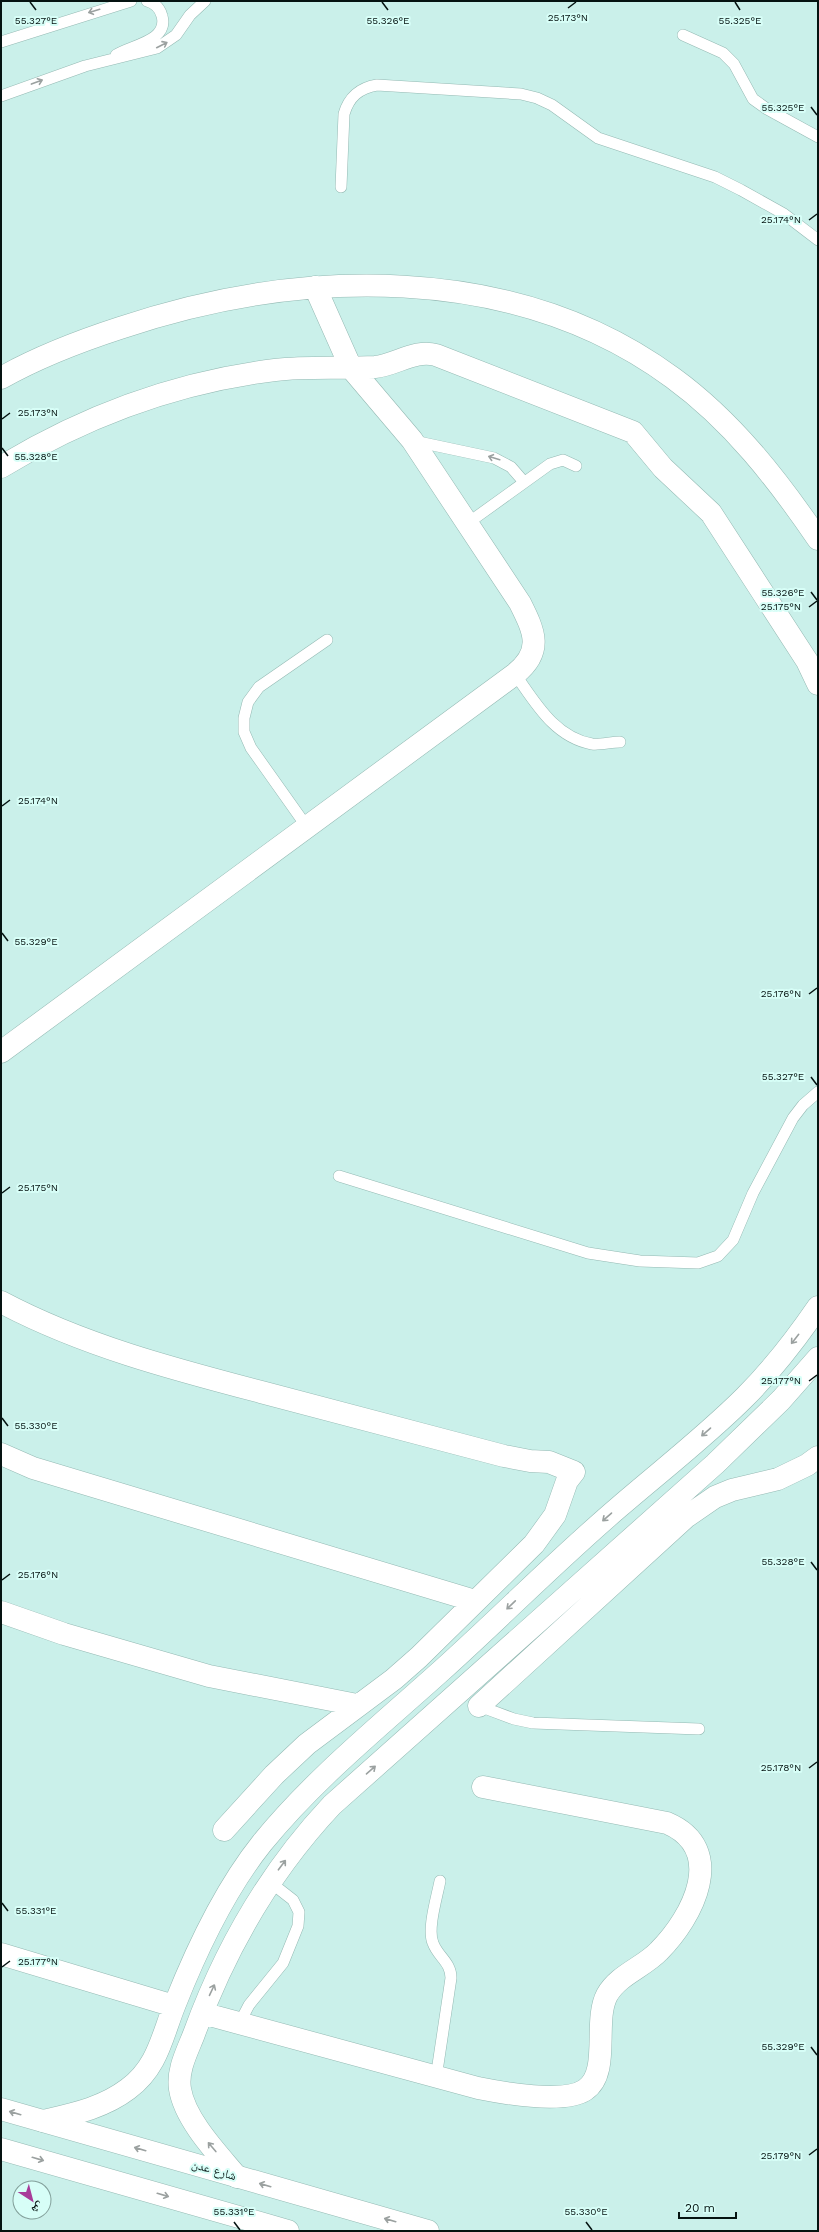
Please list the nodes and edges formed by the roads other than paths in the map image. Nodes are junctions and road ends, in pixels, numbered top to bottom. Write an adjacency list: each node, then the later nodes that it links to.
1 (131, 1): 5 (lane, one-way to 5)
2 (147, 1): 6 (lane)
3 (205, 1): 6 (lane, one-way to 3)
4 (683, 35): 8 (lane)
5 (1, 42)
6 (107, 61): 7 (lane, one-way to 6)
7 (1, 96)
8 (818, 137)
9 (341, 187): 10 (lane)
10 (818, 240)
11 (315, 287): 12 (street); 13 (street); 19 (street)
12 (351, 368): 14 (street); 16 (street); 22 (street)
13 (1, 378)
14 (412, 440): 17 (lane, one-way to 14); 18 (street)
15 (576, 466): 17 (lane)
16 (1, 468)
17 (524, 482): 18 (lane)
18 (468, 523): 21 (street)
19 (818, 539)
20 (327, 640): 24 (lane)
21 (514, 674): 23 (lane); 24 (street)
22 (818, 684)
23 (620, 742)
24 (307, 827): 25 (street)
25 (1, 1052)
26 (818, 1092): 27 (lane)
27 (339, 1176)
28 (1, 1302): 33 (street)
29 (818, 1307): 34 (street, one-way to 34)
30 (818, 1358): 35 (street)
31 (1, 1454): 36 (street)
32 (818, 1457): 39 (street)
33 (546, 1530): 34 (street); 36 (street)
34 (566, 1553): 35 (street); 46 (street, one-way to 46)
35 (586, 1580): 44 (street, one-way to 35)
36 (475, 1601): 38 (street)
37 (1, 1612): 38 (street)
38 (357, 1705): 42 (street)
39 (479, 1706): 40 (lane)
40 (699, 1729)
41 (482, 1787): 49 (street)
42 (224, 1830)
43 (440, 1881): 49 (lane)
44 (270, 1882): 47 (street, one-way to 44); 48 (lane)
45 (1, 1954): 46 (street)
46 (174, 2006): 51 (street)
47 (202, 2013): 48 (street); 53 (street, one-way to 47)
48 (239, 2024): 49 (street)
49 (436, 2078)
50 (1, 2109): 51 (street, شارع عدن, one-way to 50)
51 (43, 2121): 53 (street, شارع عدن, one-way to 51)
52 (1, 2149): 54 (street, one-way to 54)
53 (237, 2177): 55 (street, شارع عدن, one-way to 53)
54 (288, 2231)
55 (428, 2231)

